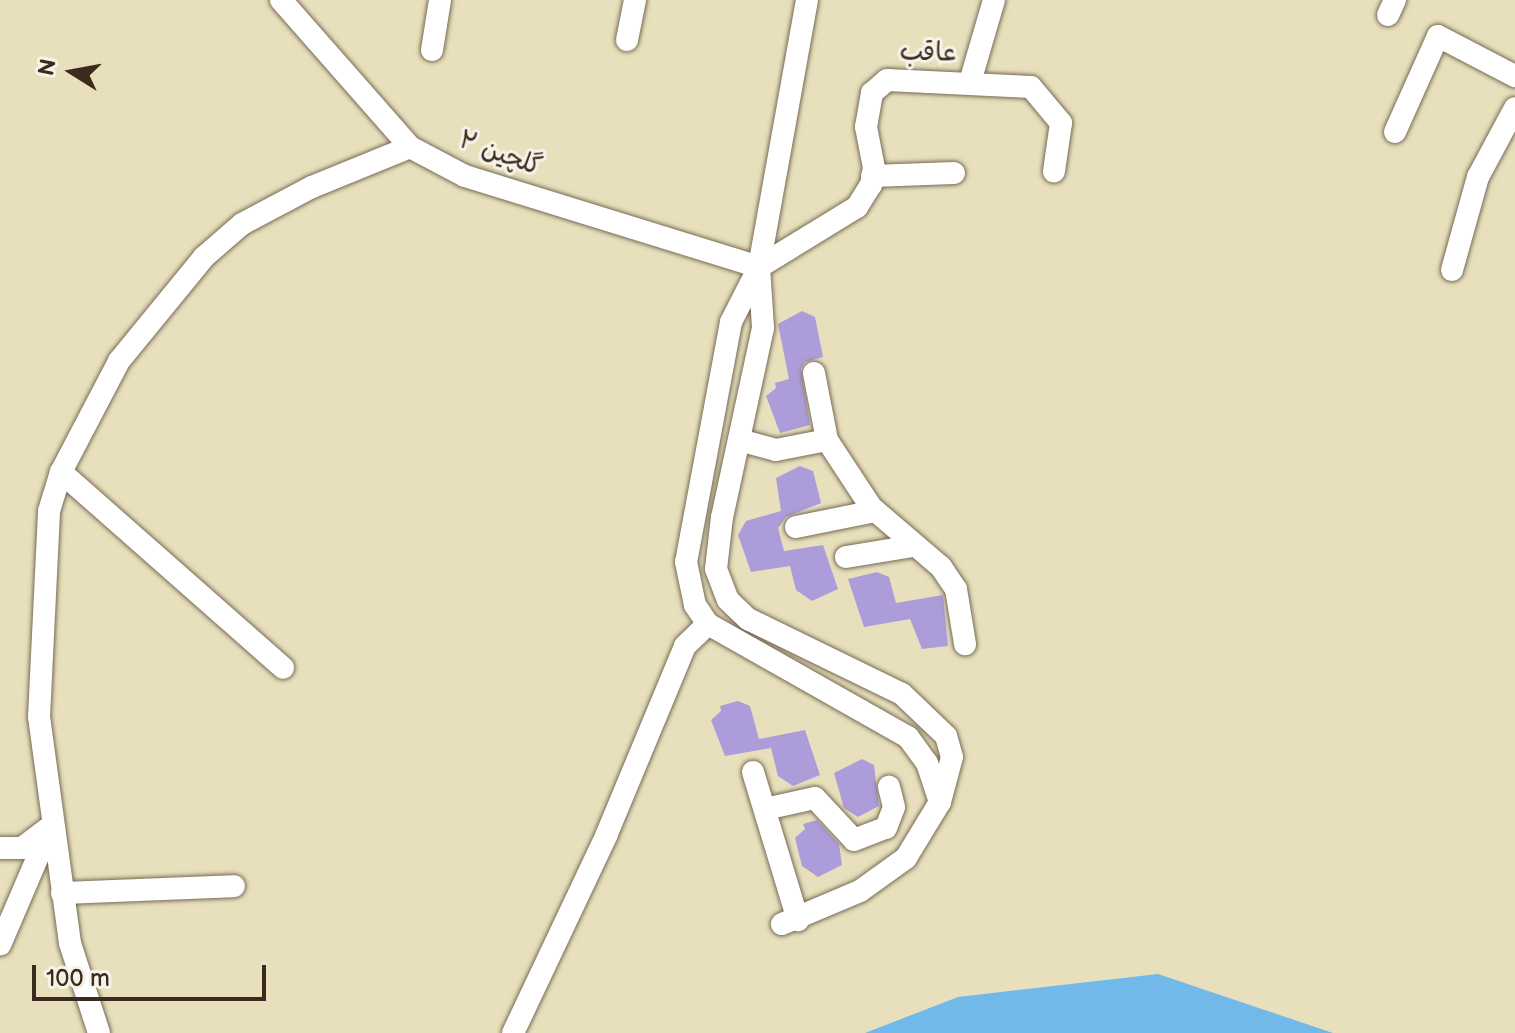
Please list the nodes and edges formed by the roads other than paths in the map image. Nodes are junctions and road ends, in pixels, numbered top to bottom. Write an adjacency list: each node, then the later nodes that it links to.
1 (281, 0): 13 (street, گلچین ۲)
2 (440, 0): 7 (street)
3 (635, 0): 6 (street)
4 (807, 0): 17 (street)
5 (994, 0): 9 (street)
6 (627, 40)
7 (432, 50)
8 (1515, 76): 11 (street)
9 (970, 82): 14 (street, عاقب); 16 (street, عاقب)
10 (1515, 108): 12 (street)
11 (1395, 132)
12 (1506, 142): 18 (street)
13 (410, 147): 17 (street, گلچین ۲); 22 (street)
14 (1054, 171)
15 (954, 173): 16 (street)
16 (872, 176): 17 (street)
17 (759, 267): 20 (street); 23 (street)
18 (1452, 270)
19 (814, 373): 21 (street)
20 (739, 440): 21 (street); 25 (street)
21 (827, 440): 24 (street)
22 (61, 472): 31 (street); 36 (street)
23 (697, 508): 25 (street); 29 (street)
24 (875, 511): 26 (street); 27 (street)
25 (722, 517): 34 (street)
26 (796, 527)
27 (913, 546): 28 (street); 30 (street)
28 (846, 557)
29 (708, 624): 34 (street); 42 (street)
30 (965, 644)
31 (283, 668)
32 (753, 772): 35 (street)
33 (889, 787): 35 (street)
34 (940, 802): 35 (street)
35 (765, 809)
36 (51, 826): 37 (street); 39 (street); 40 (street)
37 (0, 848)
38 (234, 886): 39 (street)
39 (62, 893): 41 (street)
40 (0, 945)
41 (99, 1033)
42 (513, 1033)

